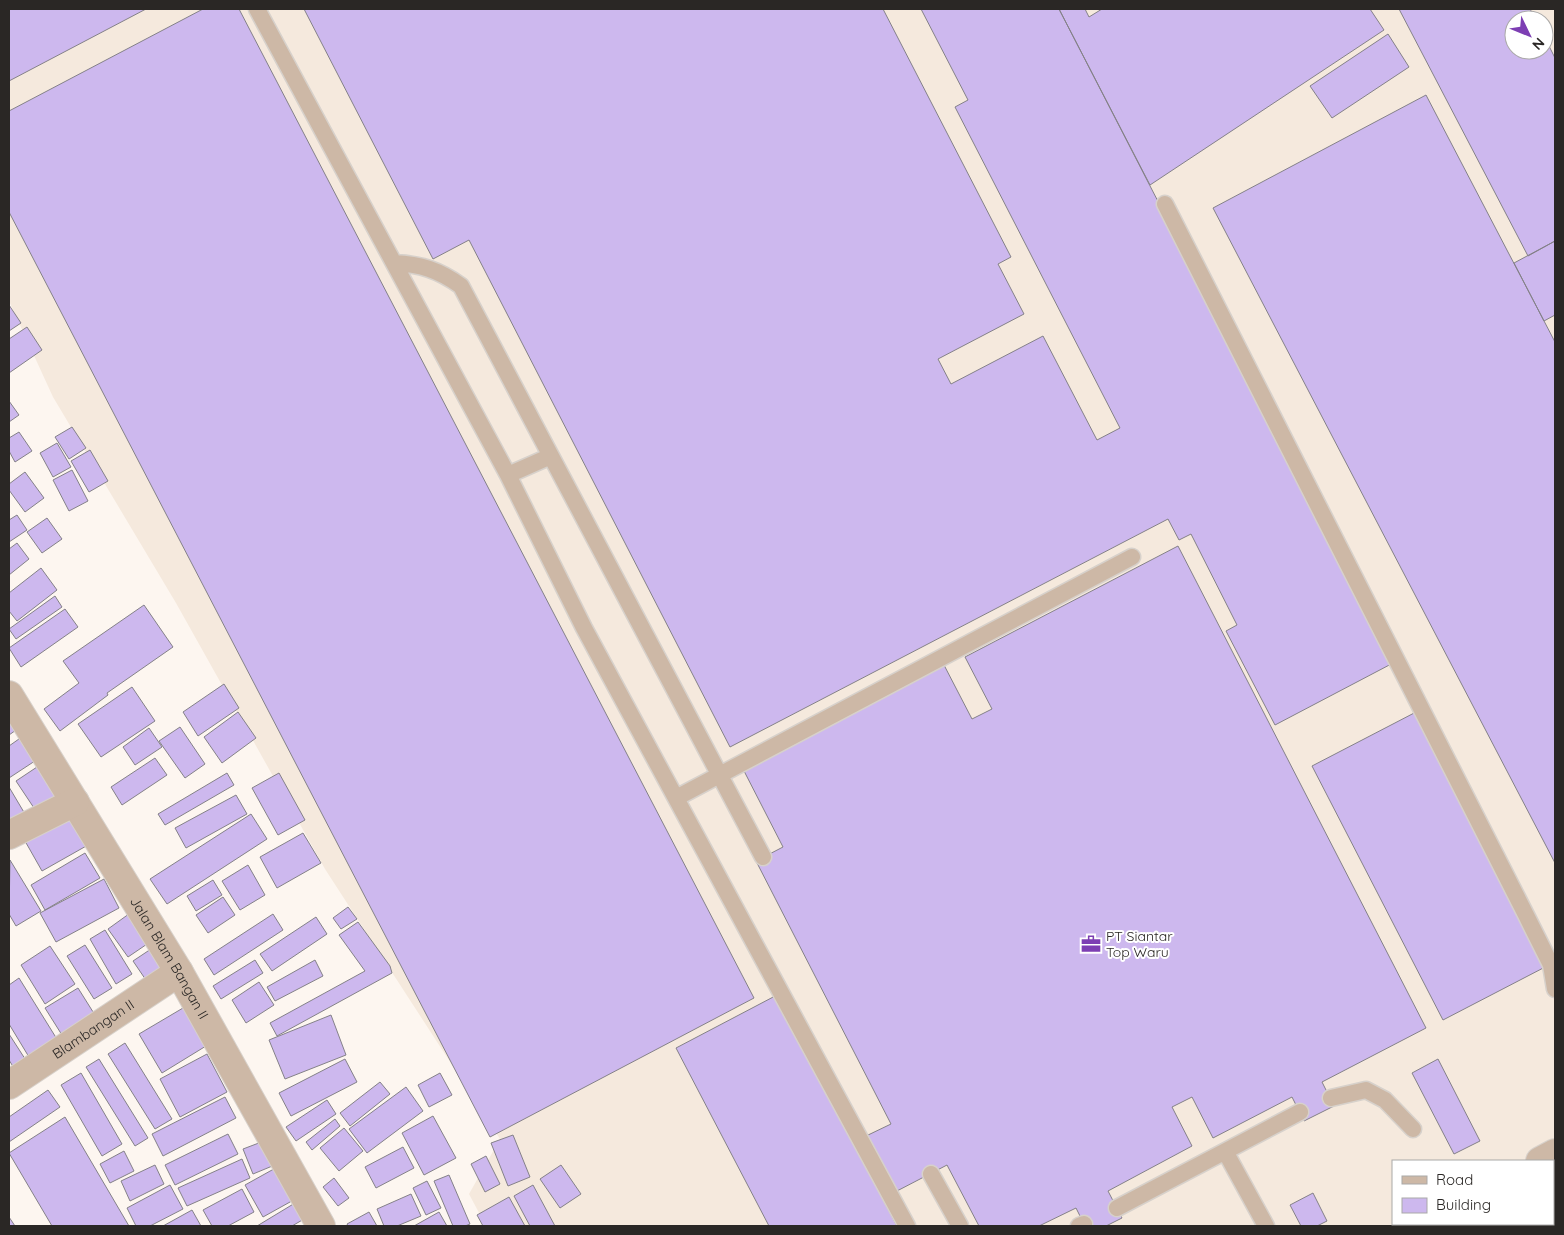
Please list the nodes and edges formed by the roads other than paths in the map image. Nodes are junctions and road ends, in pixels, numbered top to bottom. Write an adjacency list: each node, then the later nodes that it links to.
1 (257, 9): 3 (lane)
2 (1165, 204): 14 (lane)
3 (394, 264): 4 (lane); 5 (lane)
4 (551, 456): 5 (lane); 8 (lane)
5 (508, 475): 9 (lane)
6 (1132, 557): 8 (lane)
7 (9, 695): 10 (street, Jalan Blam Bangan II)
8 (720, 776): 9 (lane); 12 (lane)
9 (676, 798): 25 (lane)
10 (75, 802): 11 (street); 13 (street, Jalan Blam Bangan II)
11 (9, 835)
12 (763, 857)
13 (179, 972): 15 (street, Blambangan II); 24 (street, Jalan Blam Bangan II)
14 (1555, 990)
15 (9, 1086)
16 (1331, 1098): 18 (lane)
17 (1300, 1112): 19 (lane)
18 (1412, 1129)
19 (1226, 1153): 23 (lane); 27 (lane)
20 (1555, 1153): 21 (street)
21 (1542, 1160)
22 (931, 1174): 26 (lane)
23 (1117, 1208)
24 (320, 1226)
25 (907, 1226)
26 (960, 1226)
27 (1266, 1226)

